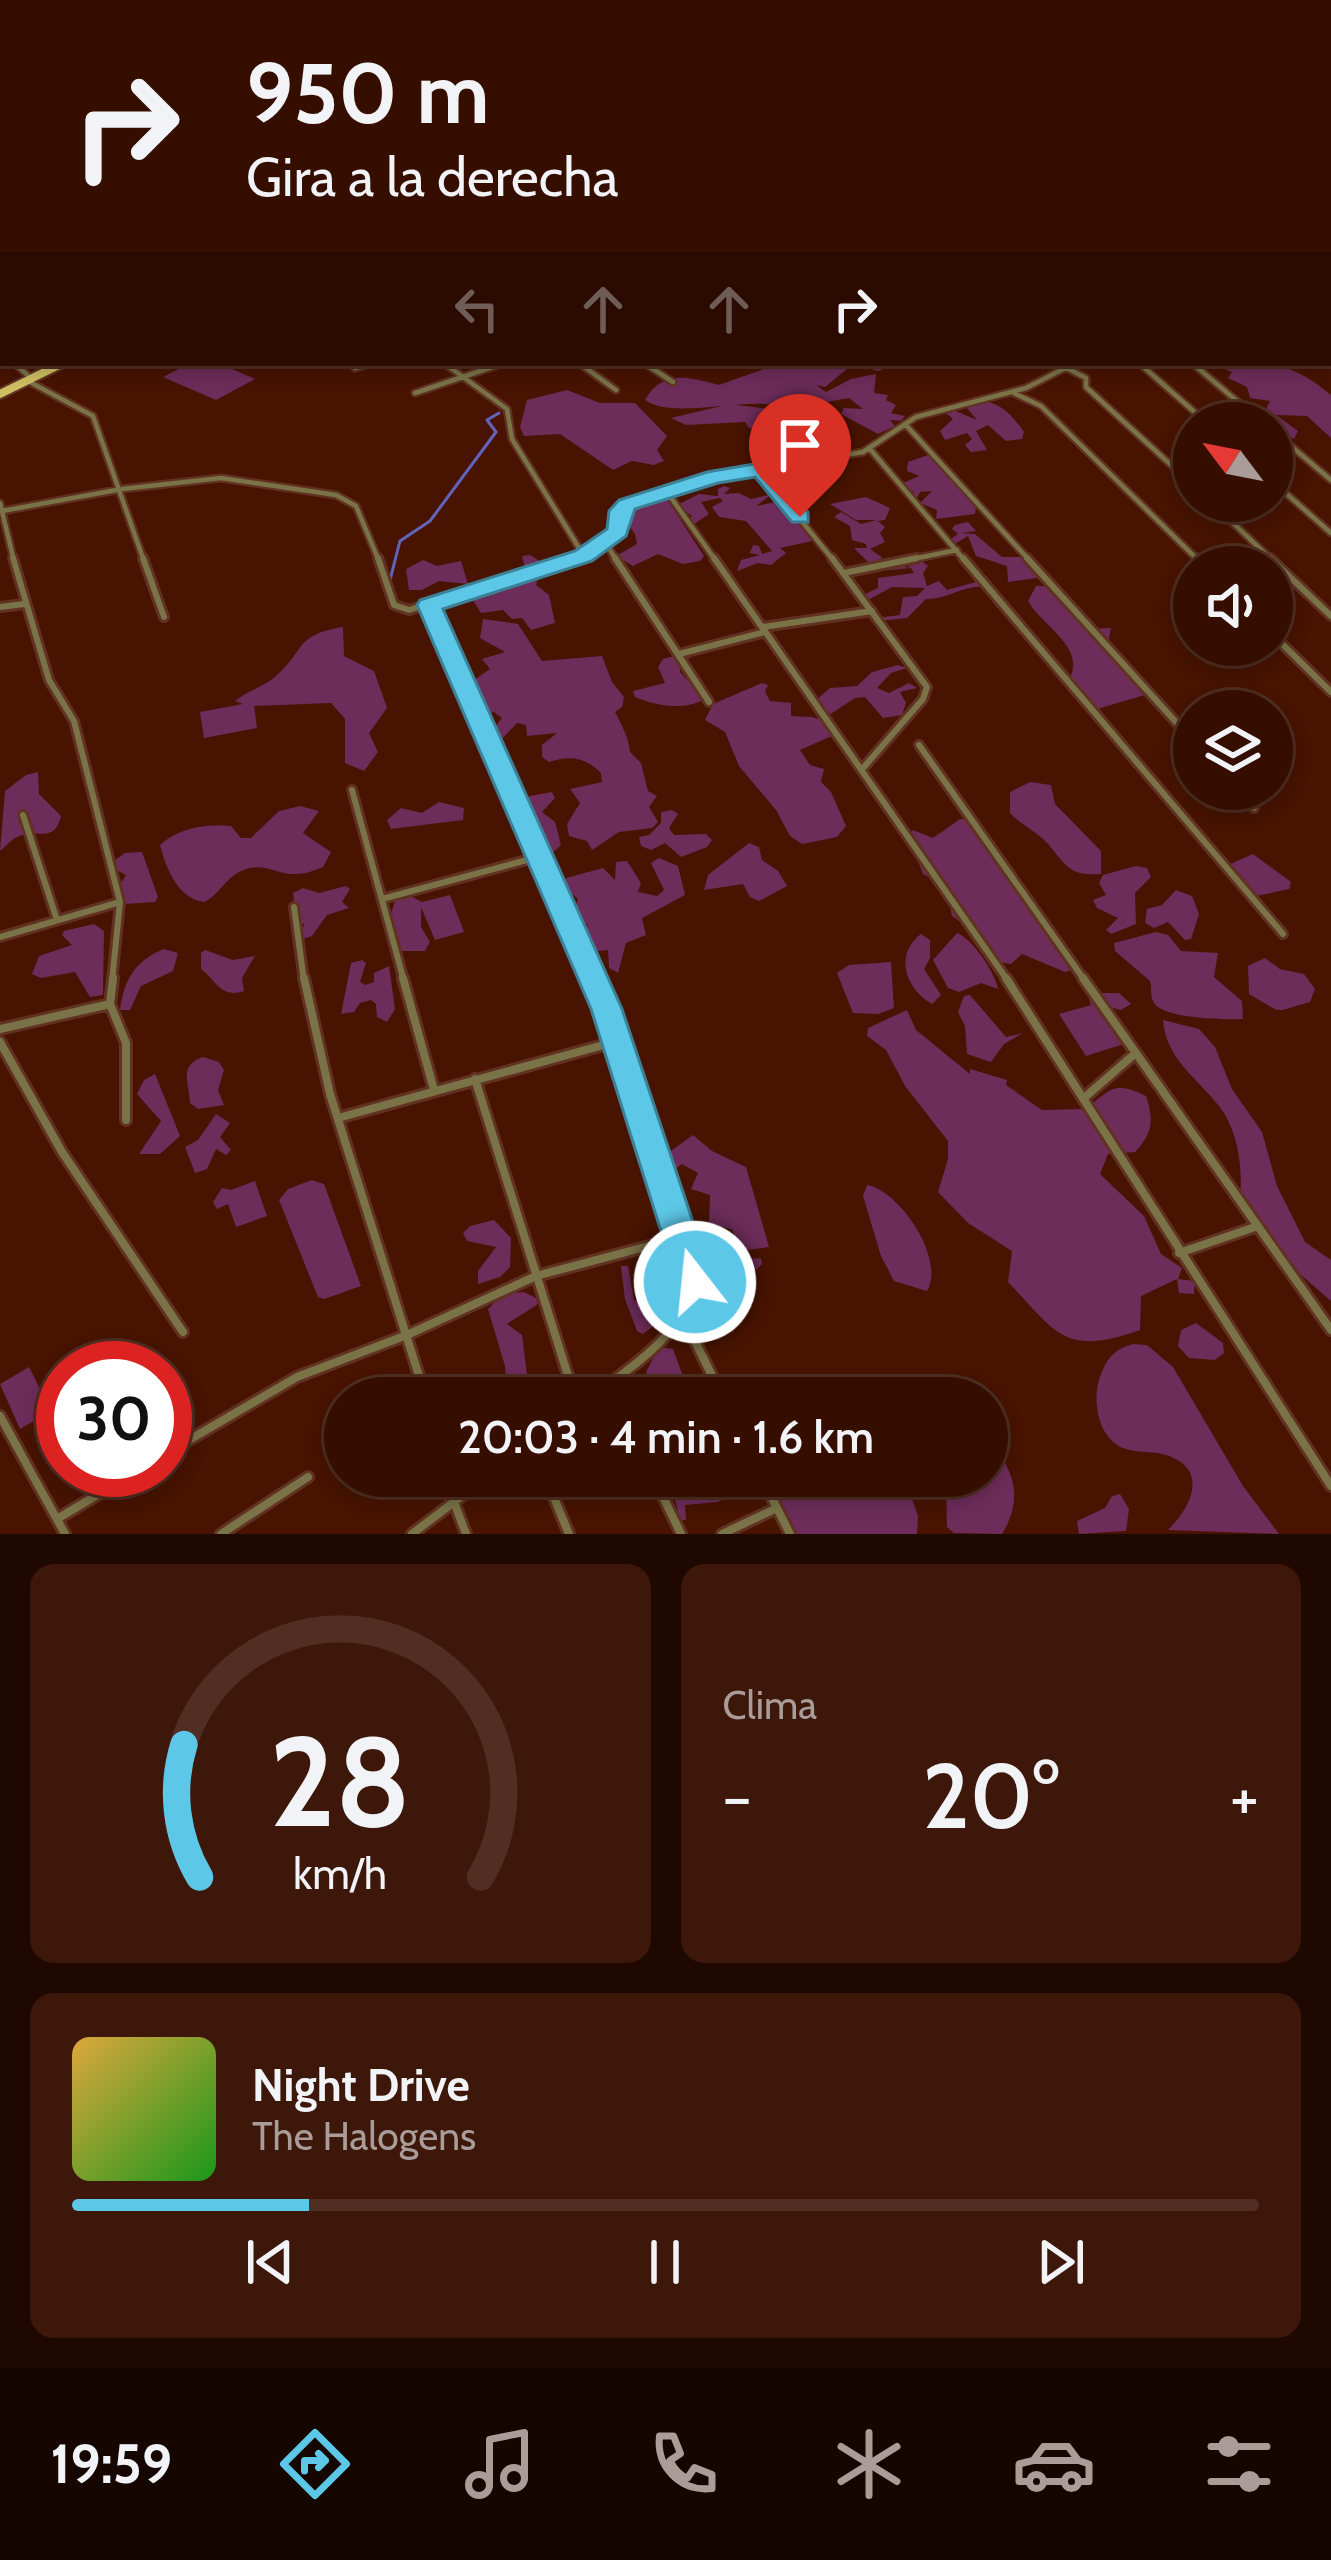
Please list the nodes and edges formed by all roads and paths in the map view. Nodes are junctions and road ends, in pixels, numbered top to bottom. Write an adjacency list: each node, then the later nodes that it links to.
1 (17, 366): 15 (street)
2 (57, 366): 15 (main road)
3 (361, 366): 12 (street)
4 (448, 366): 14 (street)
5 (495, 366): 14 (street)
6 (583, 366): 17 (street)
7 (651, 366): 16 (street)
8 (1062, 366): 13 (street)
9 (1070, 366): 13 (street)
10 (1142, 366): 21 (street)
11 (1196, 366): 22 (street)
12 (355, 368)
13 (1066, 368): 18 (street); 26 (street)
14 (463, 377): 19 (street); 40 (street)
15 (30, 380): 20 (main road); 29 (street)
16 (674, 382)
17 (616, 390)
18 (1012, 391): 23 (street); 36 (street)
19 (416, 393)
20 (0, 394)
21 (1183, 402)
22 (1238, 402)
23 (905, 424): 25 (street); 53 (street)
24 (1293, 448): 28 (street)
25 (870, 449): 27 (street); 39 (street)
26 (1173, 467)
27 (760, 470): 30 (street); 41 (street)
28 (1331, 480)
29 (122, 489): 32 (street); 43 (street); 47 (street)
30 (666, 491): 35 (street); 48 (street)
31 (1293, 500): 34 (street)
32 (1, 507): 37 (street)
33 (1232, 522): 46 (street)
34 (1331, 533)
35 (605, 542): 40 (street); 49 (street)
36 (1184, 546)
37 (11, 547): 38 (street); 42 (street)
38 (0, 550)
39 (958, 550): 41 (street); 63 (street)
40 (584, 556): 43 (street)
41 (844, 573): 45 (street)
42 (24, 604): 44 (street); 60 (street)
43 (429, 605): 58 (street)
44 (0, 607)
45 (872, 610): 48 (street); 55 (street)
46 (1331, 616)
47 (164, 617)
48 (763, 630): 49 (street); 55 (street)
49 (679, 654): 52 (street)
50 (1293, 655): 51 (street)
51 (1331, 692)
52 (709, 703)
53 (1173, 719)
54 (920, 745): 75 (street)
55 (865, 771): 72 (street)
56 (352, 790): 59 (street)
57 (23, 814): 62 (street)
58 (538, 857): 59 (street); 67 (street)
59 (382, 899): 71 (street)
60 (120, 902): 62 (street); 65 (street)
61 (294, 907): 73 (street)
62 (56, 920): 64 (street)
63 (1283, 934)
64 (0, 937)
65 (110, 1004): 66 (street); 74 (street)
66 (0, 1029)
67 (618, 1041): 70 (street); 76 (street)
68 (0, 1042): 81 (street)
69 (1132, 1057): 72 (street)
70 (475, 1079): 71 (street); 78 (street)
71 (434, 1090): 73 (street)
72 (1083, 1099): 77 (street)
73 (337, 1118): 82 (street)
74 (126, 1120)
75 (1258, 1226): 77 (street); 80 (street)
76 (683, 1238): 78 (street); 79 (street)
77 (1179, 1253): 90 (street)
78 (536, 1276): 82 (street); 84 (street)
79 (683, 1318): 85 (street); 86 (street)
80 (1331, 1330)
81 (183, 1332)
82 (407, 1335): 83 (street); 88 (street)
83 (420, 1377)
84 (568, 1377)
85 (617, 1377)
86 (712, 1377)
87 (0, 1417): 99 (street)
88 (192, 1438)
89 (308, 1478): 101 (street)
90 (1331, 1486)
91 (94, 1497): 99 (street)
92 (454, 1497): 97 (street)
93 (461, 1497): 97 (street)
94 (554, 1497): 104 (street)
95 (663, 1497): 105 (street)
96 (772, 1497): 98 (street)
97 (455, 1502): 102 (street); 103 (street)
98 (777, 1508): 106 (street); 107 (street)
99 (57, 1519): 100 (street)
100 (65, 1534)
101 (221, 1534)
102 (412, 1534)
103 (466, 1534)
104 (569, 1534)
105 (681, 1534)
106 (722, 1534)
107 (790, 1534)

